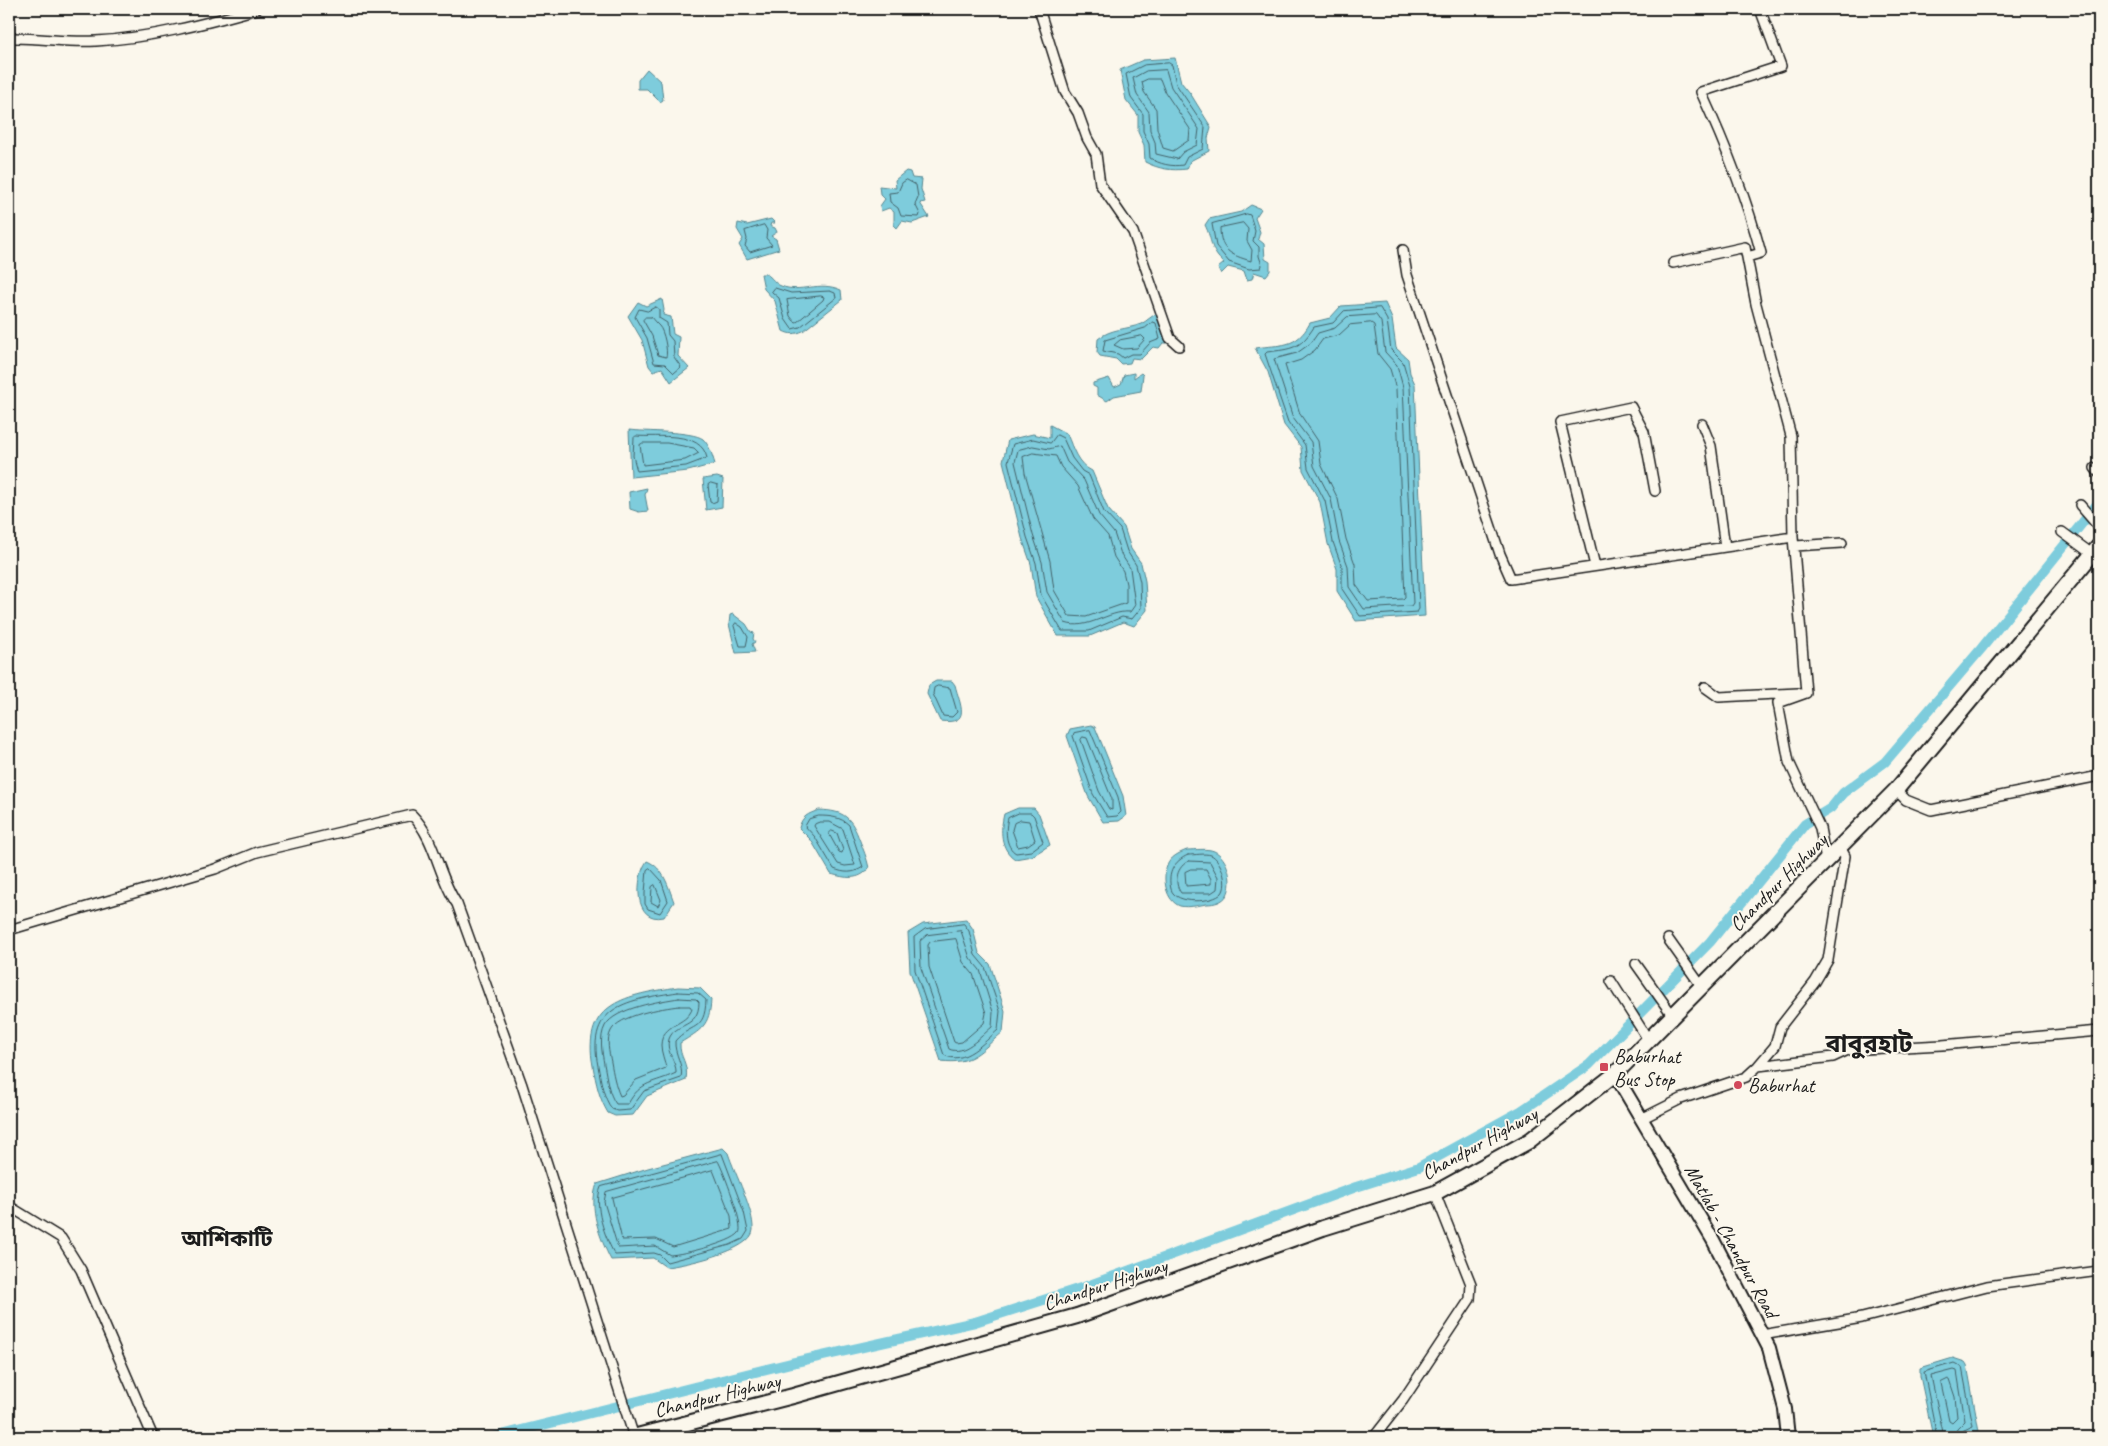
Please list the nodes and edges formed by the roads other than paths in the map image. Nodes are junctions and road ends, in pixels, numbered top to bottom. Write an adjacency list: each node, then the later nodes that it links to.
1 (257, 9): 4 (street)
2 (1039, 9): 8 (street)
3 (1760, 9): 6 (street)
4 (9, 38)
5 (1403, 250): 18 (street)
6 (1747, 257): 7 (street); 14 (street)
7 (1673, 263)
8 (1179, 346)
9 (1702, 424): 16 (street)
10 (1655, 491): 18 (street)
11 (2080, 505): 12 (street)
12 (2098, 525)
13 (2062, 532): 17 (street)
14 (1794, 541): 15 (street); 16 (street); 20 (street)
15 (1842, 544)
16 (1725, 547): 18 (street)
17 (2096, 550): 22 (main road, Chandpur Highway)
18 (1595, 566)
19 (1705, 687): 20 (street)
20 (1806, 693): 24 (street)
21 (2099, 776): 22 (street)
22 (1896, 790): 23 (main road, Chandpur Highway)
23 (1840, 848): 24 (main road, Chandpur Highway); 33 (street)
24 (1826, 861): 29 (main road, Chandpur Highway)
25 (9, 930): 41 (street)
26 (1668, 939): 29 (street)
27 (1636, 964): 30 (street)
28 (1610, 981): 32 (street)
29 (1702, 988): 30 (main road, Chandpur Highway)
30 (1673, 1016): 32 (main road, Chandpur Highway)
31 (2099, 1031): 33 (street)
32 (1649, 1041): 34 (main road, Chandpur Highway)
33 (1758, 1066): 35 (street)
34 (1615, 1074): 35 (main road, Matlab - Chandpur Road); 36 (main road, Chandpur Highway)
35 (1641, 1119): 39 (main road, Matlab - Chandpur Road)
36 (1436, 1193): 41 (main road, Chandpur Highway); 42 (street)
37 (9, 1206): 40 (street)
38 (2099, 1271): 39 (street)
39 (1762, 1335): 43 (main road, Matlab - Chandpur Road)
40 (153, 1437)
41 (634, 1437)
42 (1374, 1437)
43 (1788, 1437)

